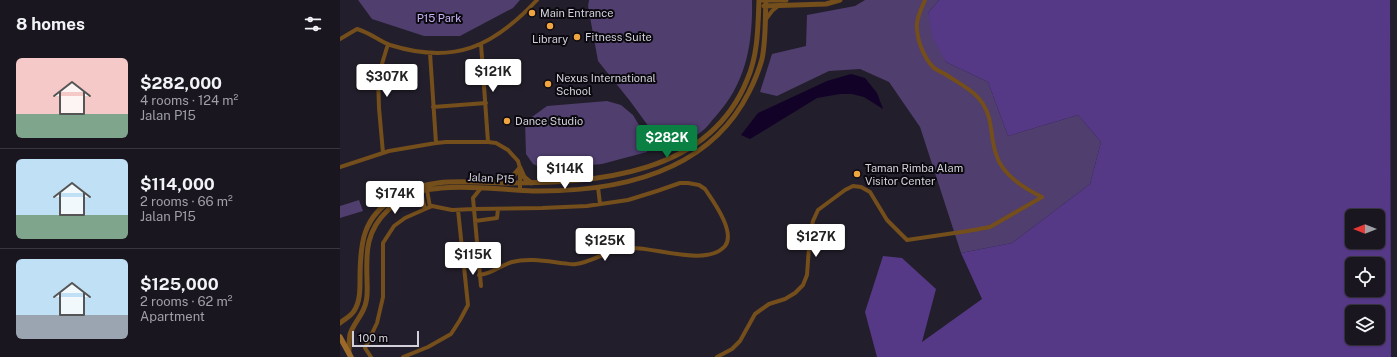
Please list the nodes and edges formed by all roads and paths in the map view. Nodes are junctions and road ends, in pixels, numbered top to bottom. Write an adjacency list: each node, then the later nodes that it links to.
1 (537, 0): 13 (street)
2 (760, 0): 3 (street); 8 (street, Jalan P15)
3 (766, 0): 7 (street); 9 (street, Jalan P15)
4 (786, 0): 7 (street)
5 (840, 0): 7 (street)
6 (925, 0): 45 (street)
7 (777, 2): 9 (street); 10 (street)
8 (759, 6): 9 (street); 20 (street, Jalan P15)
9 (766, 6): 10 (street, Jalan P15)
10 (765, 21): 21 (street, Jalan P15)
11 (340, 39): 12 (street)
12 (388, 44): 14 (street); 19 (street)
13 (481, 44): 14 (street); 15 (street)
14 (430, 53): 16 (street)
15 (486, 103): 16 (street); 17 (street)
16 (433, 106): 18 (street)
17 (488, 142): 18 (street); 23 (street)
18 (436, 143): 19 (street)
19 (384, 153): 22 (street)
20 (673, 158): 21 (street); 26 (street, Jalan P15)
21 (676, 165): 27 (street, Jalan P15)
22 (340, 167)
23 (520, 168): 24 (street); 25 (street); 26 (street)
24 (507, 183): 25 (street, Jalan P15); 40 (street, Jalan P15)
25 (520, 183): 26 (street, Jalan P15); 29 (street)
26 (531, 183)
27 (598, 187): 29 (street, Jalan P15); 31 (street)
28 (481, 188): 29 (street, Jalan P15); 30 (street, Jalan P15); 34 (street)
29 (520, 190)
30 (424, 191): 32 (street); 33 (street); 42 (street, Jalan P15)
31 (600, 204): 35 (street); 38 (street)
32 (430, 207): 33 (street); 36 (street)
33 (425, 209): 43 (street)
34 (474, 209): 35 (street); 36 (street); 37 (street)
35 (498, 209): 37 (street)
36 (458, 210): 44 (street)
37 (475, 221): 38 (street)
38 (479, 275): 39 (street)
39 (481, 286)
40 (340, 323)
41 (340, 337): 42 (main road)
42 (350, 355)
43 (371, 357)
44 (403, 357)
45 (717, 357)

